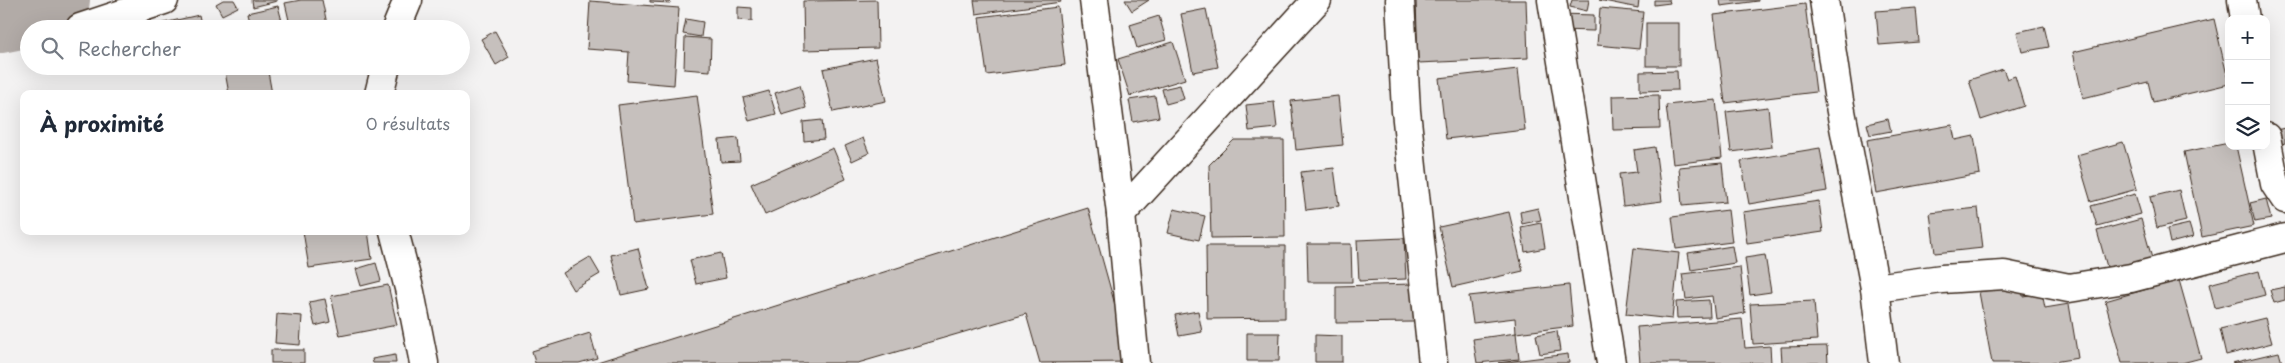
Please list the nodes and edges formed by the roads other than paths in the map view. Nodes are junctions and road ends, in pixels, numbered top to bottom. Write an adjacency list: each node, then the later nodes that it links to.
1 (164, 0): 10 (street)
2 (408, 0): 11 (street)
3 (1094, 0): 16 (street)
4 (1317, 0): 16 (street)
5 (1400, 0): 22 (street)
6 (1552, 0): 23 (street)
7 (1824, 0): 19 (street)
8 (2242, 0): 9 (street)
9 (2244, 15)
10 (104, 20)
11 (400, 20)
12 (384, 75): 13 (street)
13 (380, 90)
14 (2268, 150): 15 (street)
15 (2285, 199)
16 (1120, 214): 21 (street)
17 (395, 235): 20 (street)
18 (2285, 238): 19 (street)
19 (1875, 288): 24 (street)
20 (424, 363)
21 (1135, 363)
22 (1432, 363)
23 (1611, 363)
24 (1884, 363)

